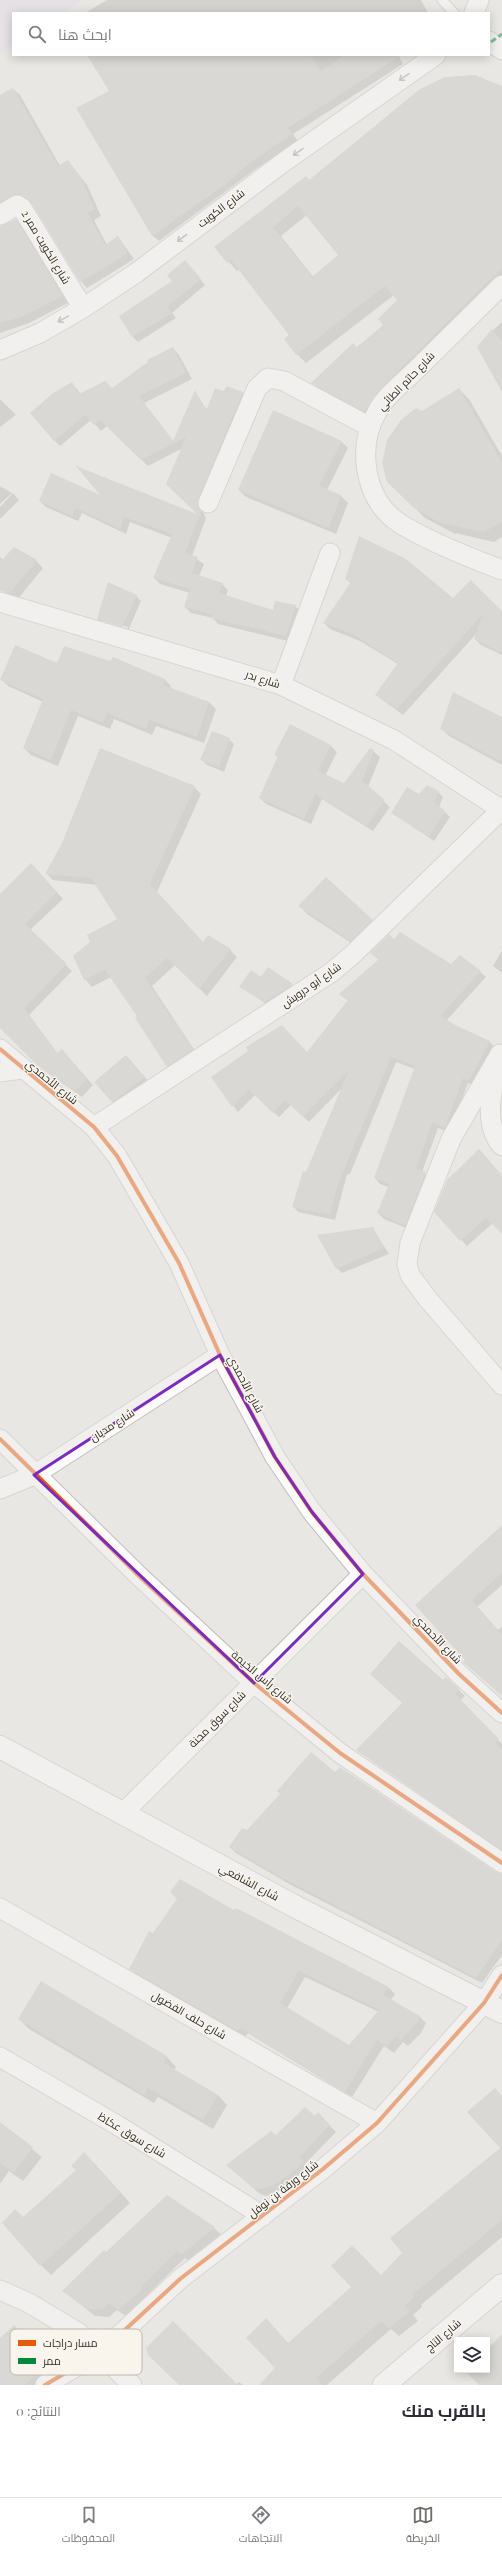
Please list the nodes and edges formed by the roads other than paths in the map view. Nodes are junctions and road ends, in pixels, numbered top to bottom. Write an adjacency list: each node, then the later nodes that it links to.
1 (442, 0): 3 (lane)
2 (479, 0): 4 (street)
3 (453, 12)
4 (474, 12)
5 (490, 42): 6 (street)
6 (502, 50)
7 (435, 56): 10 (street, شارع الكويت, one-way to 10)
8 (0, 215): 10 (street, شارع الكويت ممر 2)
9 (502, 285): 12 (street, شارع حاتم الطائي)
10 (83, 308): 11 (street, شارع الكويت, one-way to 11)
11 (0, 350)
12 (370, 427): 13 (street); 15 (street, شارع حاتم الطائي)
13 (208, 503)
14 (330, 553): 17 (street)
15 (500, 568)
16 (0, 602): 17 (street, شارع بدر)
17 (281, 684): 18 (street, شارع بدر)
18 (502, 810): 23 (street, شارع أبو درويش)
19 (0, 1049): 21 (street, شارع الأحمدي)
20 (501, 1053): 24 (street); 26 (street)
21 (22, 1069): 22 (street); 23 (street, شارع الأحمدي)
22 (0, 1072)
23 (94, 1127): 25 (street, شارع الأحمدي)
24 (502, 1146)
25 (220, 1355): 28 (street, شارع مديان); 30 (street, شارع الأحمدي)
26 (502, 1385)
27 (0, 1438): 28 (street, شارع رأس الخيمة)
28 (34, 1475): 29 (street, شارع مديان); 31 (street, شارع رأس الخيمة)
29 (0, 1489)
30 (363, 1574): 31 (street, شارع سوق مجنة); 32 (street, شارع الأحمدي)
31 (254, 1683): 34 (street, شارع سوق مجنة); 35 (street, شارع رأس الخيمة)
32 (502, 1713)
33 (0, 1747): 34 (street, شارع الشافعي)
34 (122, 1814): 38 (street, شارع الشافعي)
35 (502, 1863)
36 (0, 1908): 40 (street, شارع حلف الفضول)
37 (502, 1975): 38 (street, شارع ورقة بن نوفل)
38 (493, 2008): 40 (street, شارع ورقة بن نوفل)
39 (0, 2057): 41 (street, شارع سوق عكاظ)
40 (377, 2123): 41 (street, شارع ورقة بن نوفل)
41 (263, 2216): 45 (street, شارع ورقة بن نوفل)
42 (502, 2285): 50 (street, شارع التاج)
43 (0, 2290): 44 (street)
44 (74, 2329)
45 (126, 2329)
46 (61, 2375): 48 (street, شارع ورقة بن نوفل)
47 (122, 2375): 49 (street)
48 (44, 2385)
49 (132, 2385)
50 (384, 2385)

